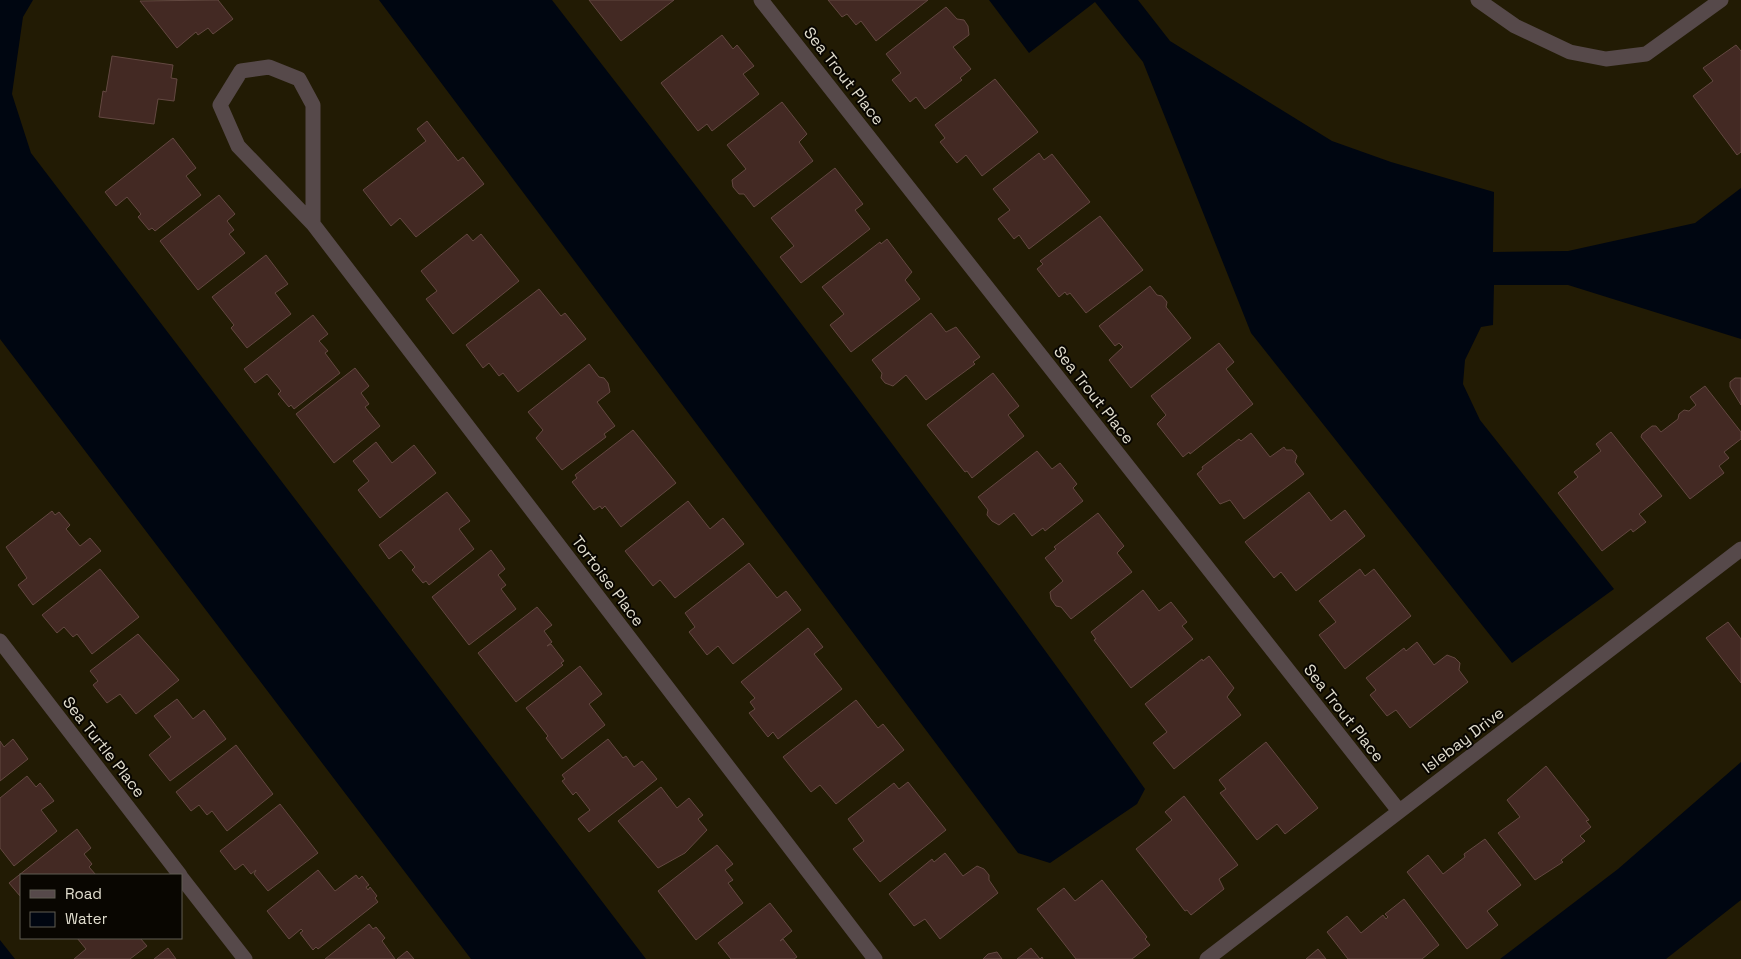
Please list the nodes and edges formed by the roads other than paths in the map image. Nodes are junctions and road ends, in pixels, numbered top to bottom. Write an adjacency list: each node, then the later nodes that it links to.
1 (762, 0): 7 (street, Sea Trout Place)
2 (1478, 0): 3 (street)
3 (1721, 0)
4 (314, 224): 4 (street, Tortoise Place); 11 (street, Tortoise Place)
5 (1741, 549): 7 (street, Islebay Drive)
6 (0, 641): 8 (street, Sea Turtle Place)
7 (1399, 811): 12 (street, Islebay Drive)
8 (179, 874)
9 (182, 877): 10 (street, Sea Turtle Place)
10 (245, 959)
11 (875, 959)
12 (1207, 959)

